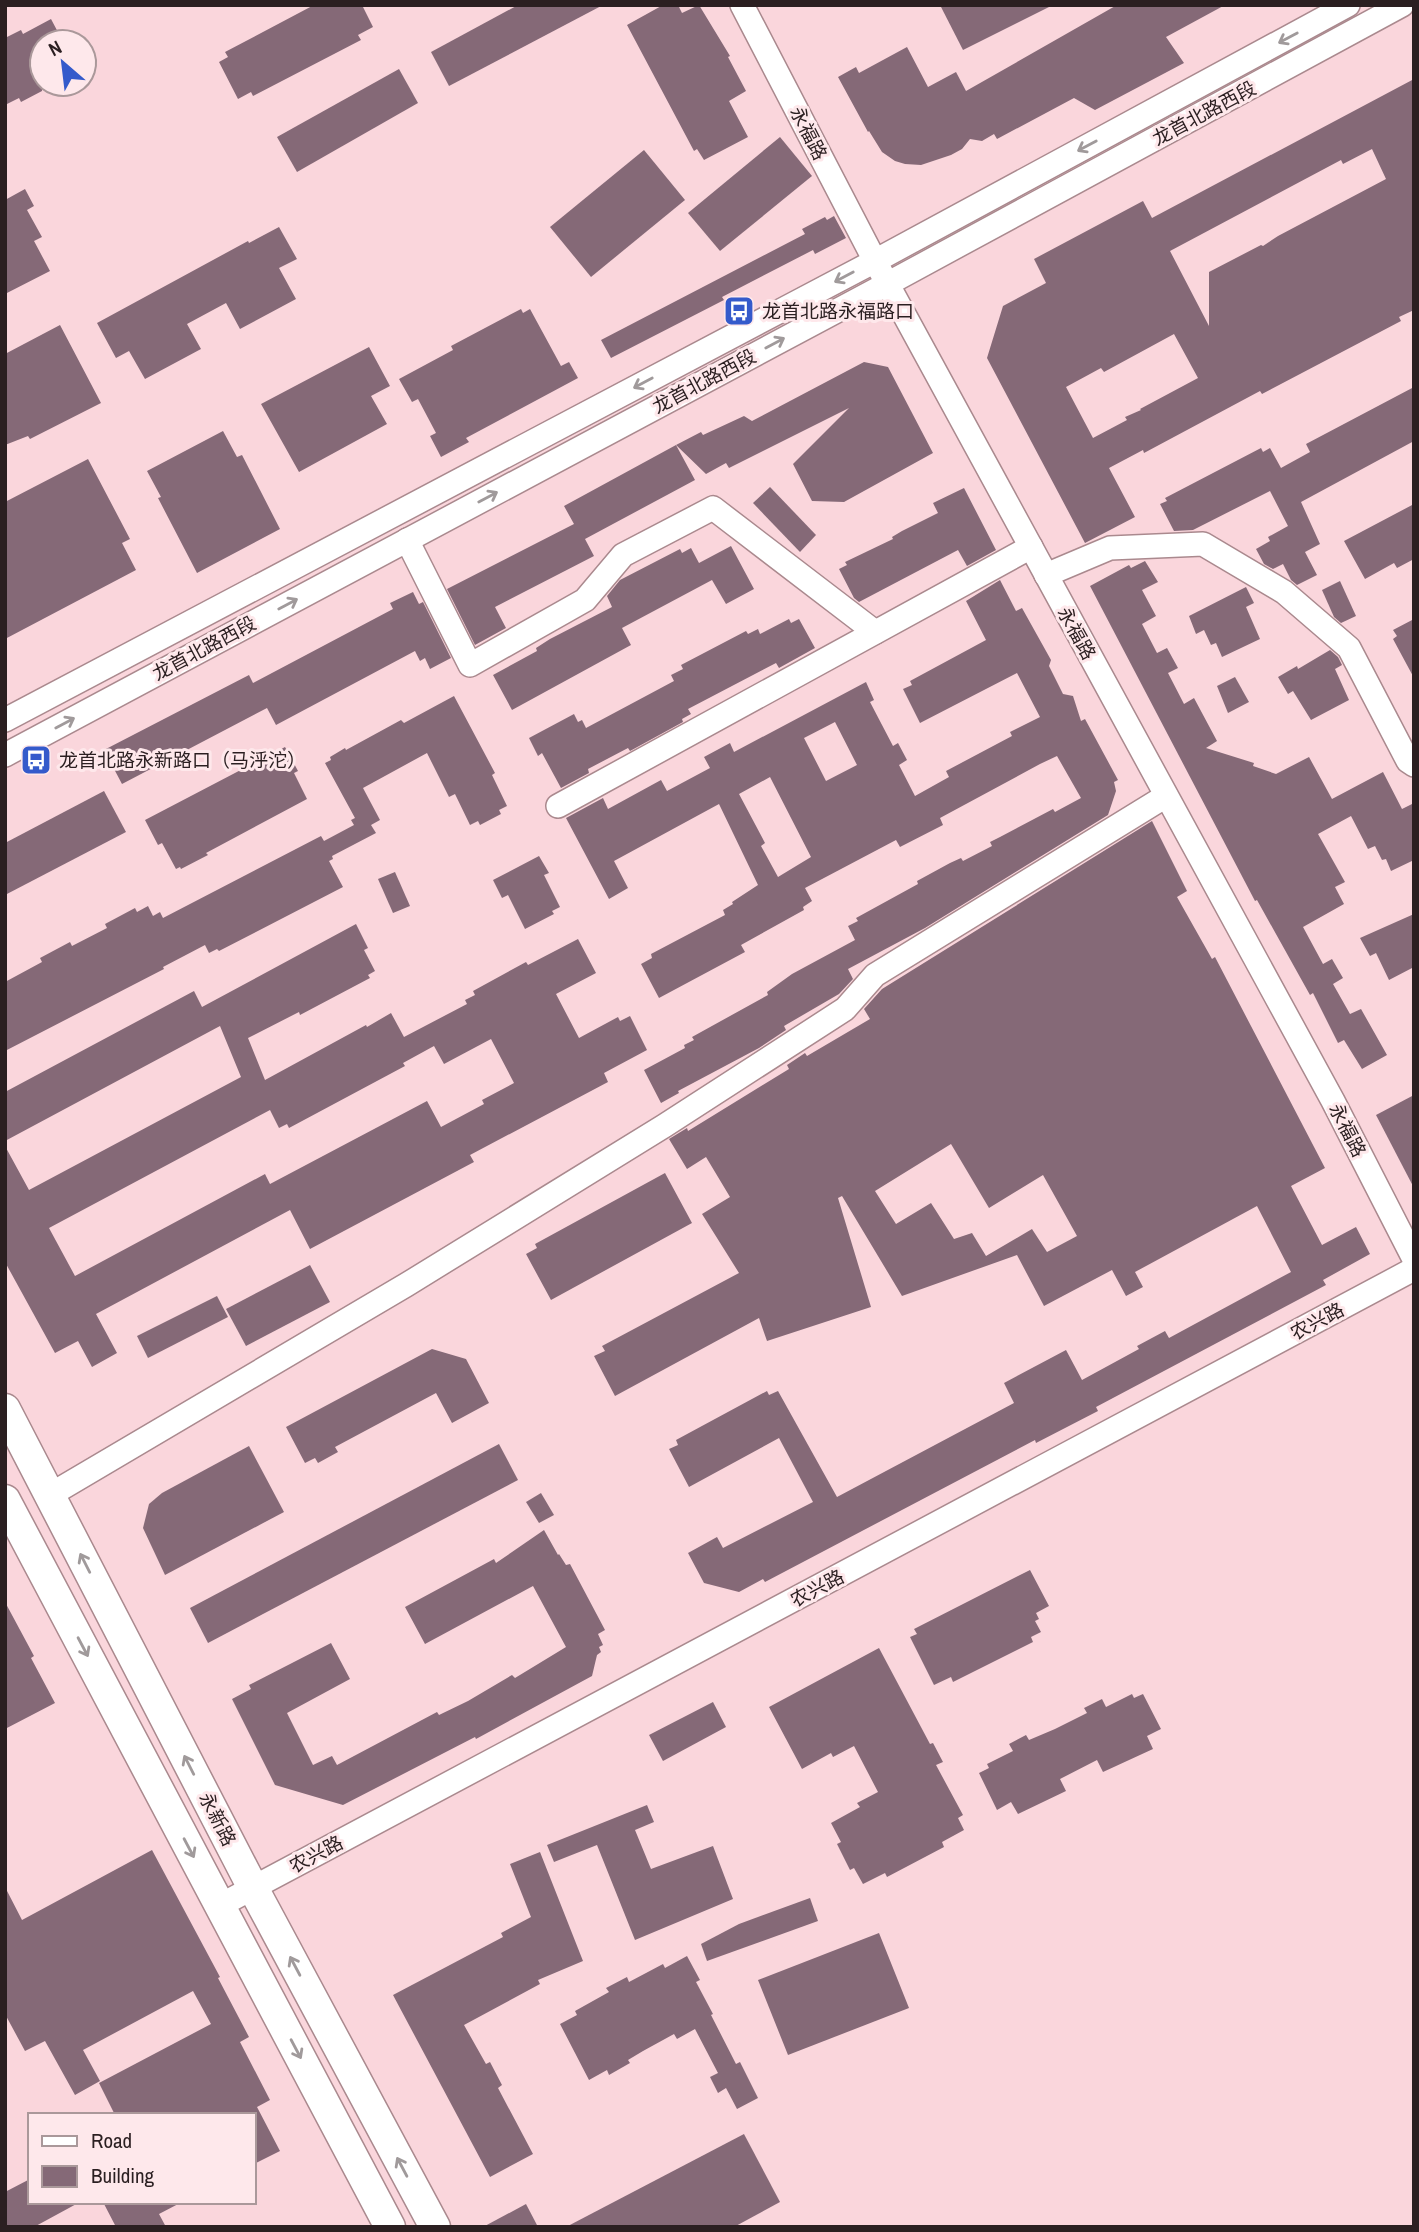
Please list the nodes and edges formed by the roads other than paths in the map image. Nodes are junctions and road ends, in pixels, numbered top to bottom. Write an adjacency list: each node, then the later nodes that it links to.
1 (742, 5): 4 (street, 永福路)
2 (1348, 5): 4 (street, 龙首北路西段, one-way to 4)
3 (1402, 5): 5 (street, 龙首北路西段)
4 (875, 261): 5 (street, 永福路); 10 (street, 龙首北路西段, one-way to 10)
5 (889, 283): 6 (street, 龙首北路西段, one-way to 5); 7 (street, 永福路)
6 (407, 540): 9 (street); 11 (street, 龙首北路西段, one-way to 6)
7 (1031, 547): 8 (street, 永福路); 9 (street)
8 (1046, 575): 12 (street); 13 (street, 永福路)
9 (874, 632): 14 (street)
10 (5, 720)
11 (5, 755)
12 (1414, 765)
13 (1166, 796): 15 (street, 永福路); 18 (street)
14 (558, 806)
15 (1414, 1259)
16 (1414, 1269): 20 (street, 农兴路)
17 (5, 1409): 18 (main road, 永新路)
18 (50, 1495): 20 (main road, 永新路, one-way to 18)
19 (5, 1500): 21 (main road, 永新路, one-way to 21)
20 (253, 1888): 21 (street, 农兴路); 23 (main road, 永新路, one-way to 20)
21 (219, 1906): 22 (main road, 永新路, one-way to 22)
22 (390, 2227)
23 (435, 2227)

